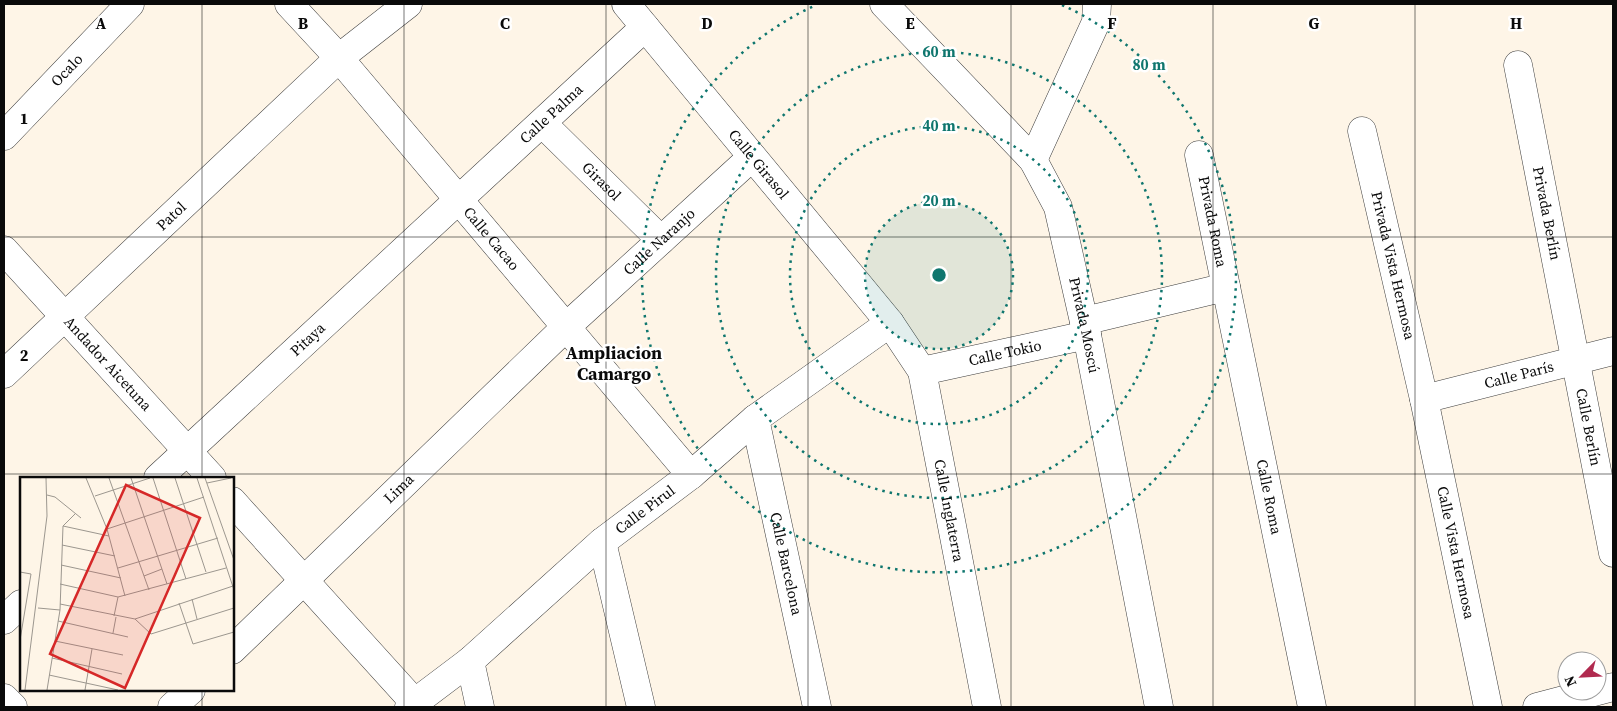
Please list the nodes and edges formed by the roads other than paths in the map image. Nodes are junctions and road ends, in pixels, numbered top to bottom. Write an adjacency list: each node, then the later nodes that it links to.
1 (130, 4): 12 (street, Ocalo)
2 (289, 4): 8 (street, Calle Cacao)
3 (408, 4): 8 (street, Patol)
4 (626, 4): 7 (street, Calle Girasol)
5 (884, 4): 15 (street, Privada Moscú)
6 (1097, 4): 15 (street)
7 (645, 27): 10 (street, Calle Palma); 14 (street, Calle Girasol)
8 (339, 58): 16 (street, Calle Cacao); 20 (street, Patol)
9 (1518, 65): 25 (street, Privada Berlín)
10 (542, 124): 16 (street, Calle Palma); 17 (street, Girasol)
11 (1362, 131): 28 (street, Privada Vista Hermosa)
12 (4, 136)
13 (1199, 155): 19 (street, Privada Roma)
14 (752, 157): 17 (street, Calle Naranjo); 21 (street, Calle Girasol)
15 (1033, 160): 23 (street, Privada Moscú)
16 (460, 201): 22 (street, Calle Cacao); 30 (street, Pitaya)
17 (661, 240): 22 (street, Calle Naranjo)
18 (4, 250): 20 (street, Andador Aicetuna)
19 (1226, 287): 23 (street, Calle Tokio); 53 (street, Calle Roma)
20 (64, 316): 27 (street, Patol); 30 (street, Andador Aicetuna)
21 (890, 323): 26 (street, Calle Inglaterra); 29 (street, Calle Pirul)
22 (566, 327): 31 (street, Calle Cacao); 37 (street, Lima)
23 (1086, 328): 26 (street, Calle Tokio); 52 (street, Privada Moscú)
24 (1613, 350): 25 (street, Calle París)
25 (1576, 360): 28 (street, Calle París); 36 (street, Calle Berlín)
26 (922, 370): 51 (street, Calle Inglaterra)
27 (4, 374)
28 (1424, 399): 54 (street, Calle Vista Hermosa)
29 (755, 419): 31 (street, Calle Pirul); 50 (street, Calle Barcelona)
30 (187, 452): 32 (street, Pitaya); 33 (street, Andador Aicetuna)
31 (691, 475): 35 (street, Calle Pirul)
32 (159, 477)
33 (211, 477)
34 (234, 504): 37 (street)
35 (602, 542): 41 (street, Calle Pirul); 49 (street)
36 (1613, 553)
37 (305, 581): 40 (street, Lima); 45 (street)
38 (20, 605): 39 (street)
39 (4, 620)
40 (234, 648)
41 (470, 661): 45 (street, Calle Pirul); 48 (street)
42 (1613, 687): 55 (street)
43 (189, 691): 47 (street)
44 (4, 698): 46 (street)
45 (412, 704)
46 (13, 707)
47 (172, 707)
48 (480, 707)
49 (641, 707)
50 (817, 707)
51 (987, 707)
52 (1159, 707)
53 (1312, 707)
54 (1488, 707)
55 (1537, 707)

